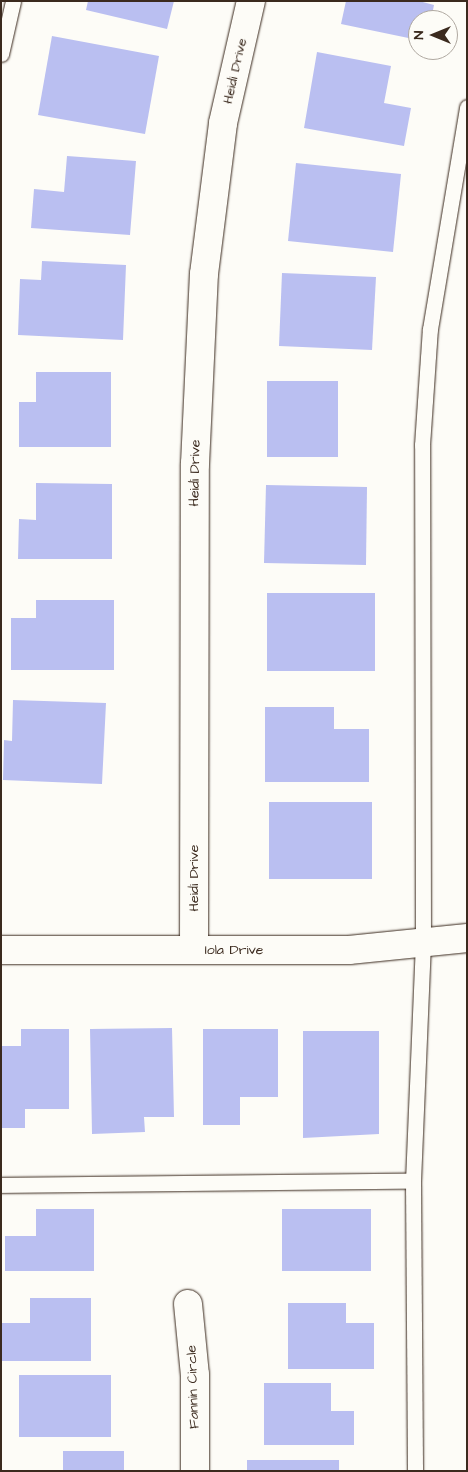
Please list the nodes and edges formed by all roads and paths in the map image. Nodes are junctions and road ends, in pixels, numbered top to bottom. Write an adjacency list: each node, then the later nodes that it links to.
1 (13, 1): 3 (lane)
2 (251, 1): 8 (street, Heidi Drive)
3 (1, 54)
4 (467, 107): 6 (lane)
5 (467, 938): 6 (street, Iola Drive)
6 (423, 943): 8 (street, Iola Drive); 9 (lane)
7 (1, 950): 8 (street, Iola Drive)
8 (194, 950)
9 (413, 1181): 10 (lane); 13 (lane)
10 (1, 1185)
11 (188, 1304): 12 (street, Fannin Circle)
12 (195, 1471)
13 (416, 1471)

